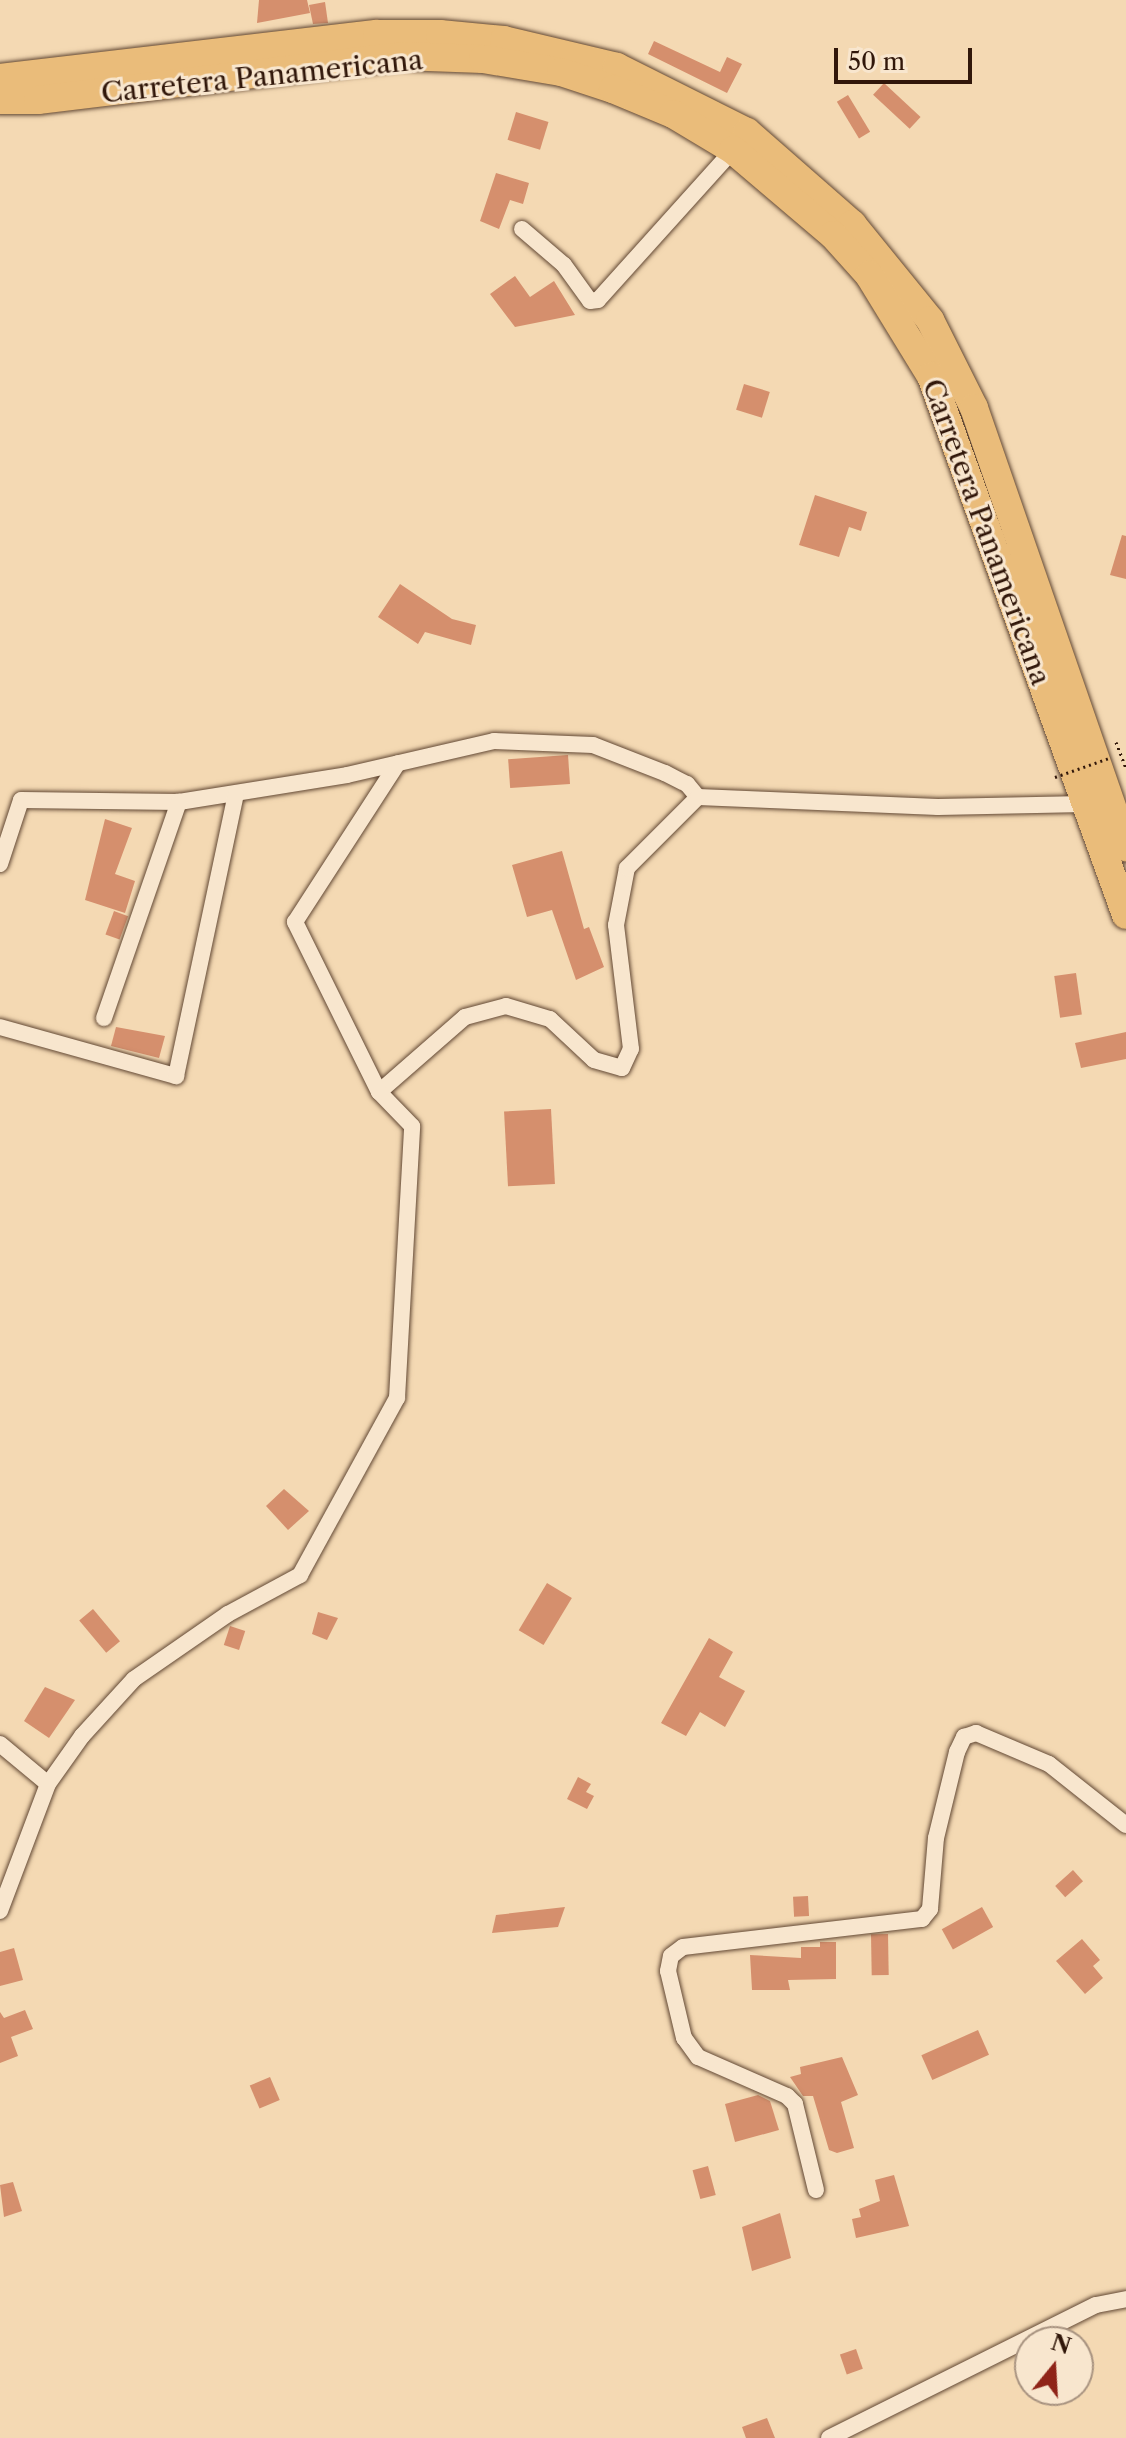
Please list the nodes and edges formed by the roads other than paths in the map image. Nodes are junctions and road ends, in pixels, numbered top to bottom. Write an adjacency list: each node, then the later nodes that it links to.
1 (0, 78): 10 (highway, Carretera Panamericana)
2 (0, 100): 3 (highway, Carretera Panamericana)
3 (733, 150): 4 (street); 9 (highway, Carretera Panamericana)
4 (522, 229)
5 (398, 763): 6 (street); 7 (street); 15 (street)
6 (236, 794): 8 (street); 14 (street)
7 (698, 797): 9 (street); 15 (street)
8 (179, 802): 11 (street); 13 (street)
9 (1085, 804): 12 (highway, Carretera Panamericana)
10 (1126, 847)
11 (0, 864)
12 (1126, 915)
13 (104, 1018)
14 (0, 1027)
15 (379, 1092): 17 (street)
16 (0, 1744): 17 (street)
17 (48, 1784): 19 (street)
18 (1126, 1825): 20 (street)
19 (0, 1911)
20 (816, 2190)
21 (1126, 2299): 22 (street)
22 (829, 2438)

